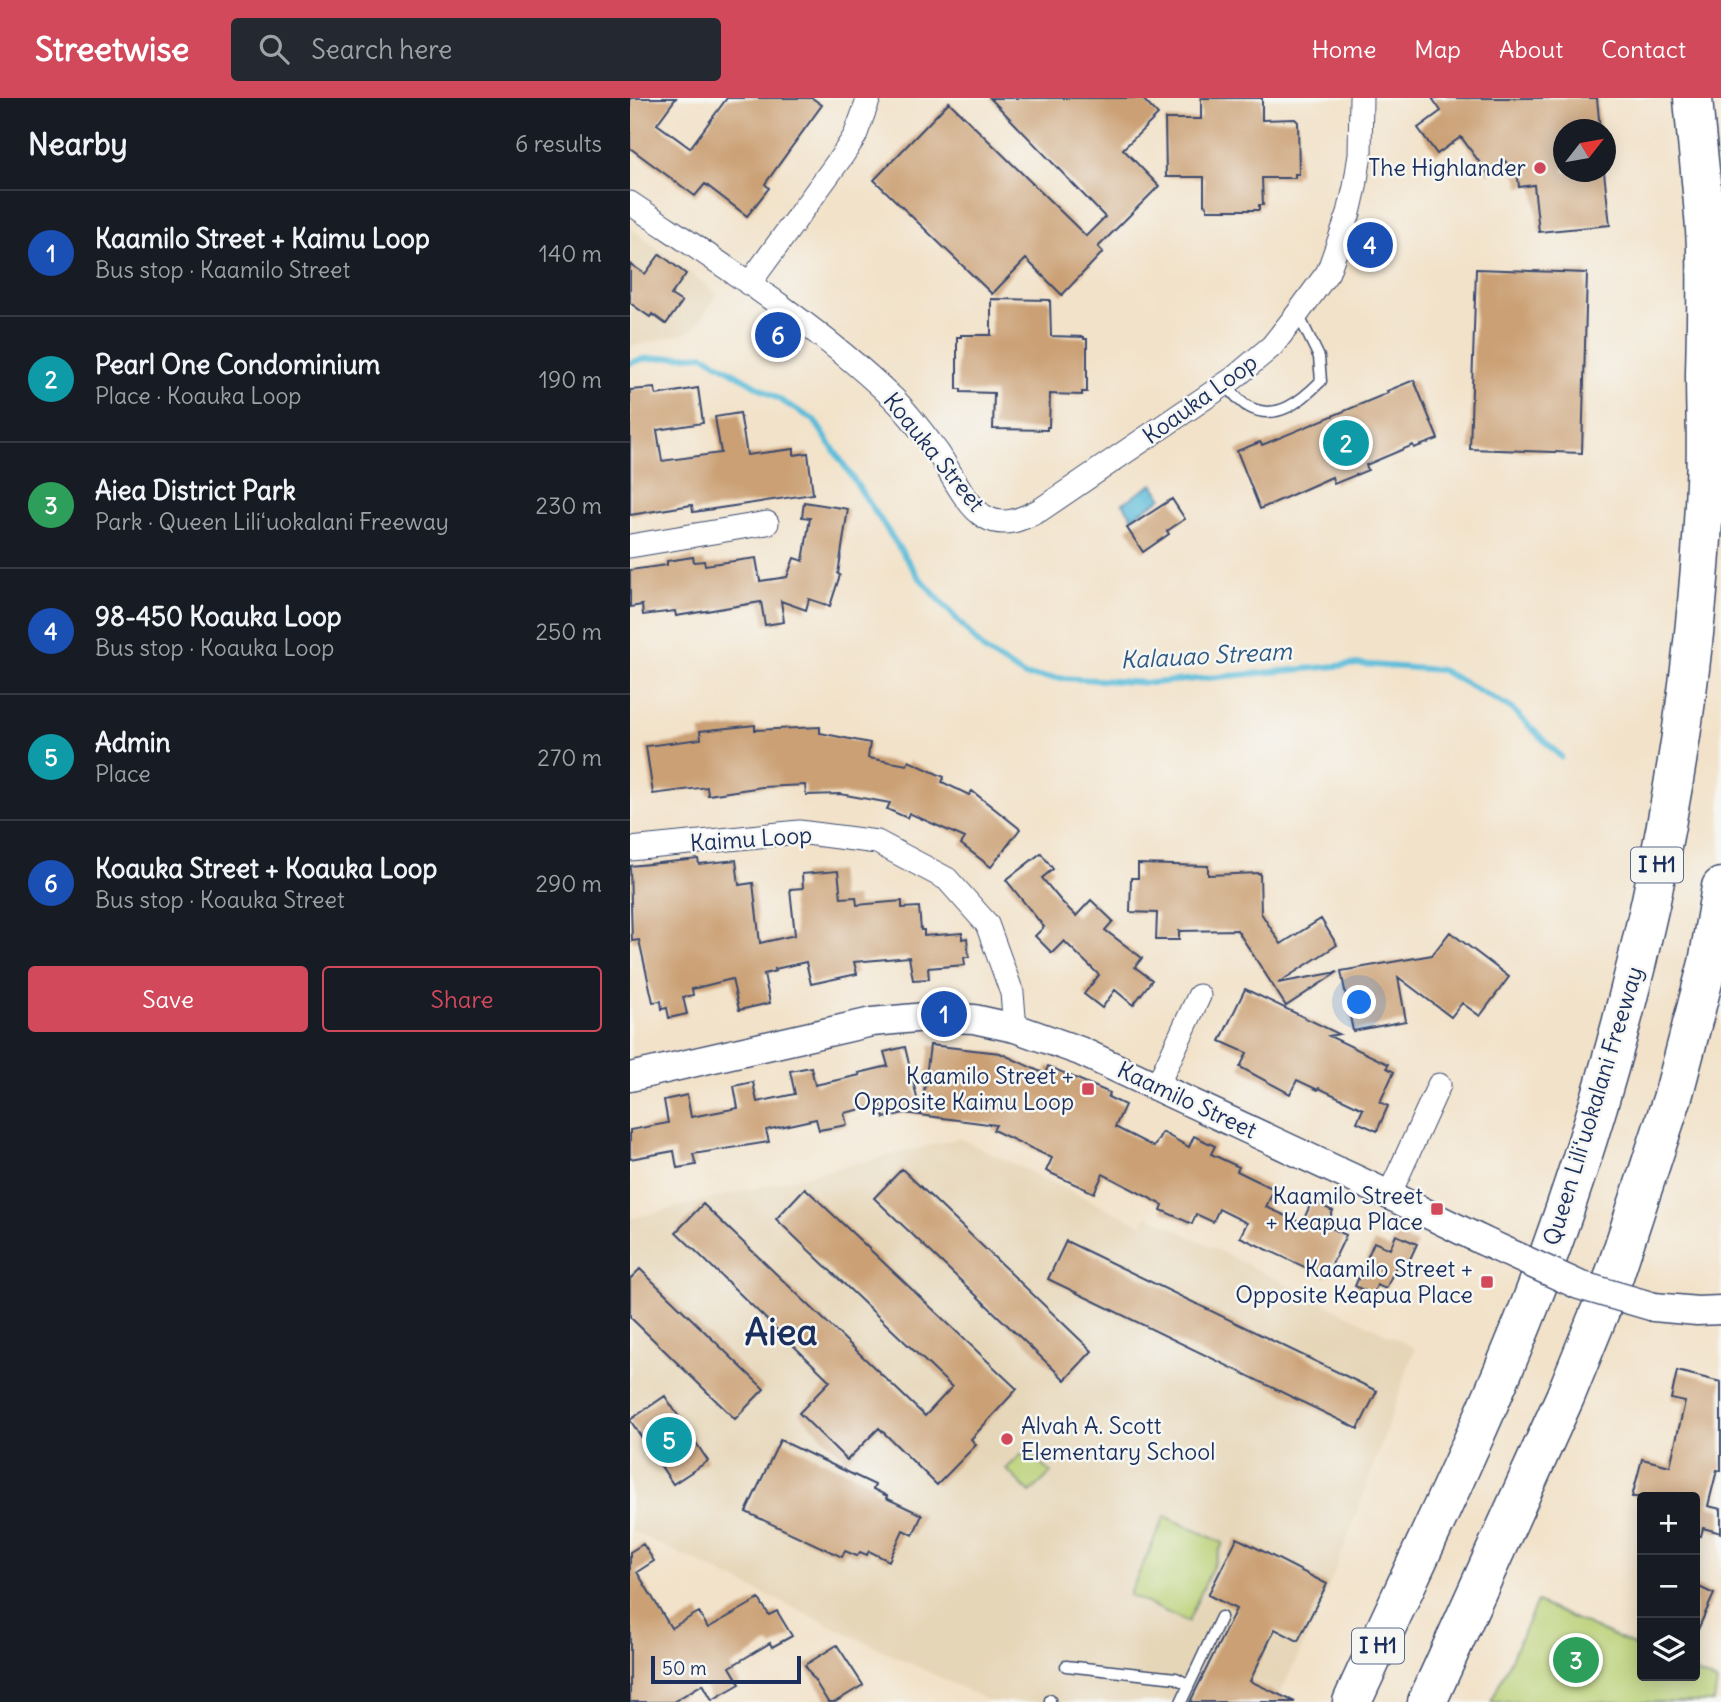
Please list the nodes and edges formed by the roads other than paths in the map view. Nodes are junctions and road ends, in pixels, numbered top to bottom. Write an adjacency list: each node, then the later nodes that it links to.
1 (869, 98): 5 (street)
2 (1361, 98): 6 (street, Koauka Loop)
3 (1693, 98): 24 (highway, Queen Liliʻuokalani Freeway / I H1)
4 (630, 203): 5 (street, Koauka Street)
5 (749, 284): 9 (street, Koauka Street)
6 (1298, 313): 7 (street, Koauka Loop); 7 (lane)
7 (1225, 384): 9 (street, Koauka Loop)
8 (767, 523): 10 (street)
9 (1004, 523)
10 (630, 546)
11 (630, 849): 14 (street, Kaimu Loop)
12 (1721, 887): 25 (highway)
13 (1199, 996): 17 (street)
14 (1015, 1028): 15 (street, Kaamilo Street); 17 (street, Kaamilo Street)
15 (630, 1077)
16 (1439, 1085): 18 (street)
17 (1157, 1086): 18 (street, Kaamilo Street)
18 (1389, 1195): 19 (street, Kaamilo Street, bridge)
19 (1721, 1310)
20 (1221, 1617): 22 (lane)
21 (1066, 1666): 22 (lane)
22 (1189, 1685): 23 (lane)
23 (1181, 1702)
24 (1352, 1702)
25 (1427, 1702)

